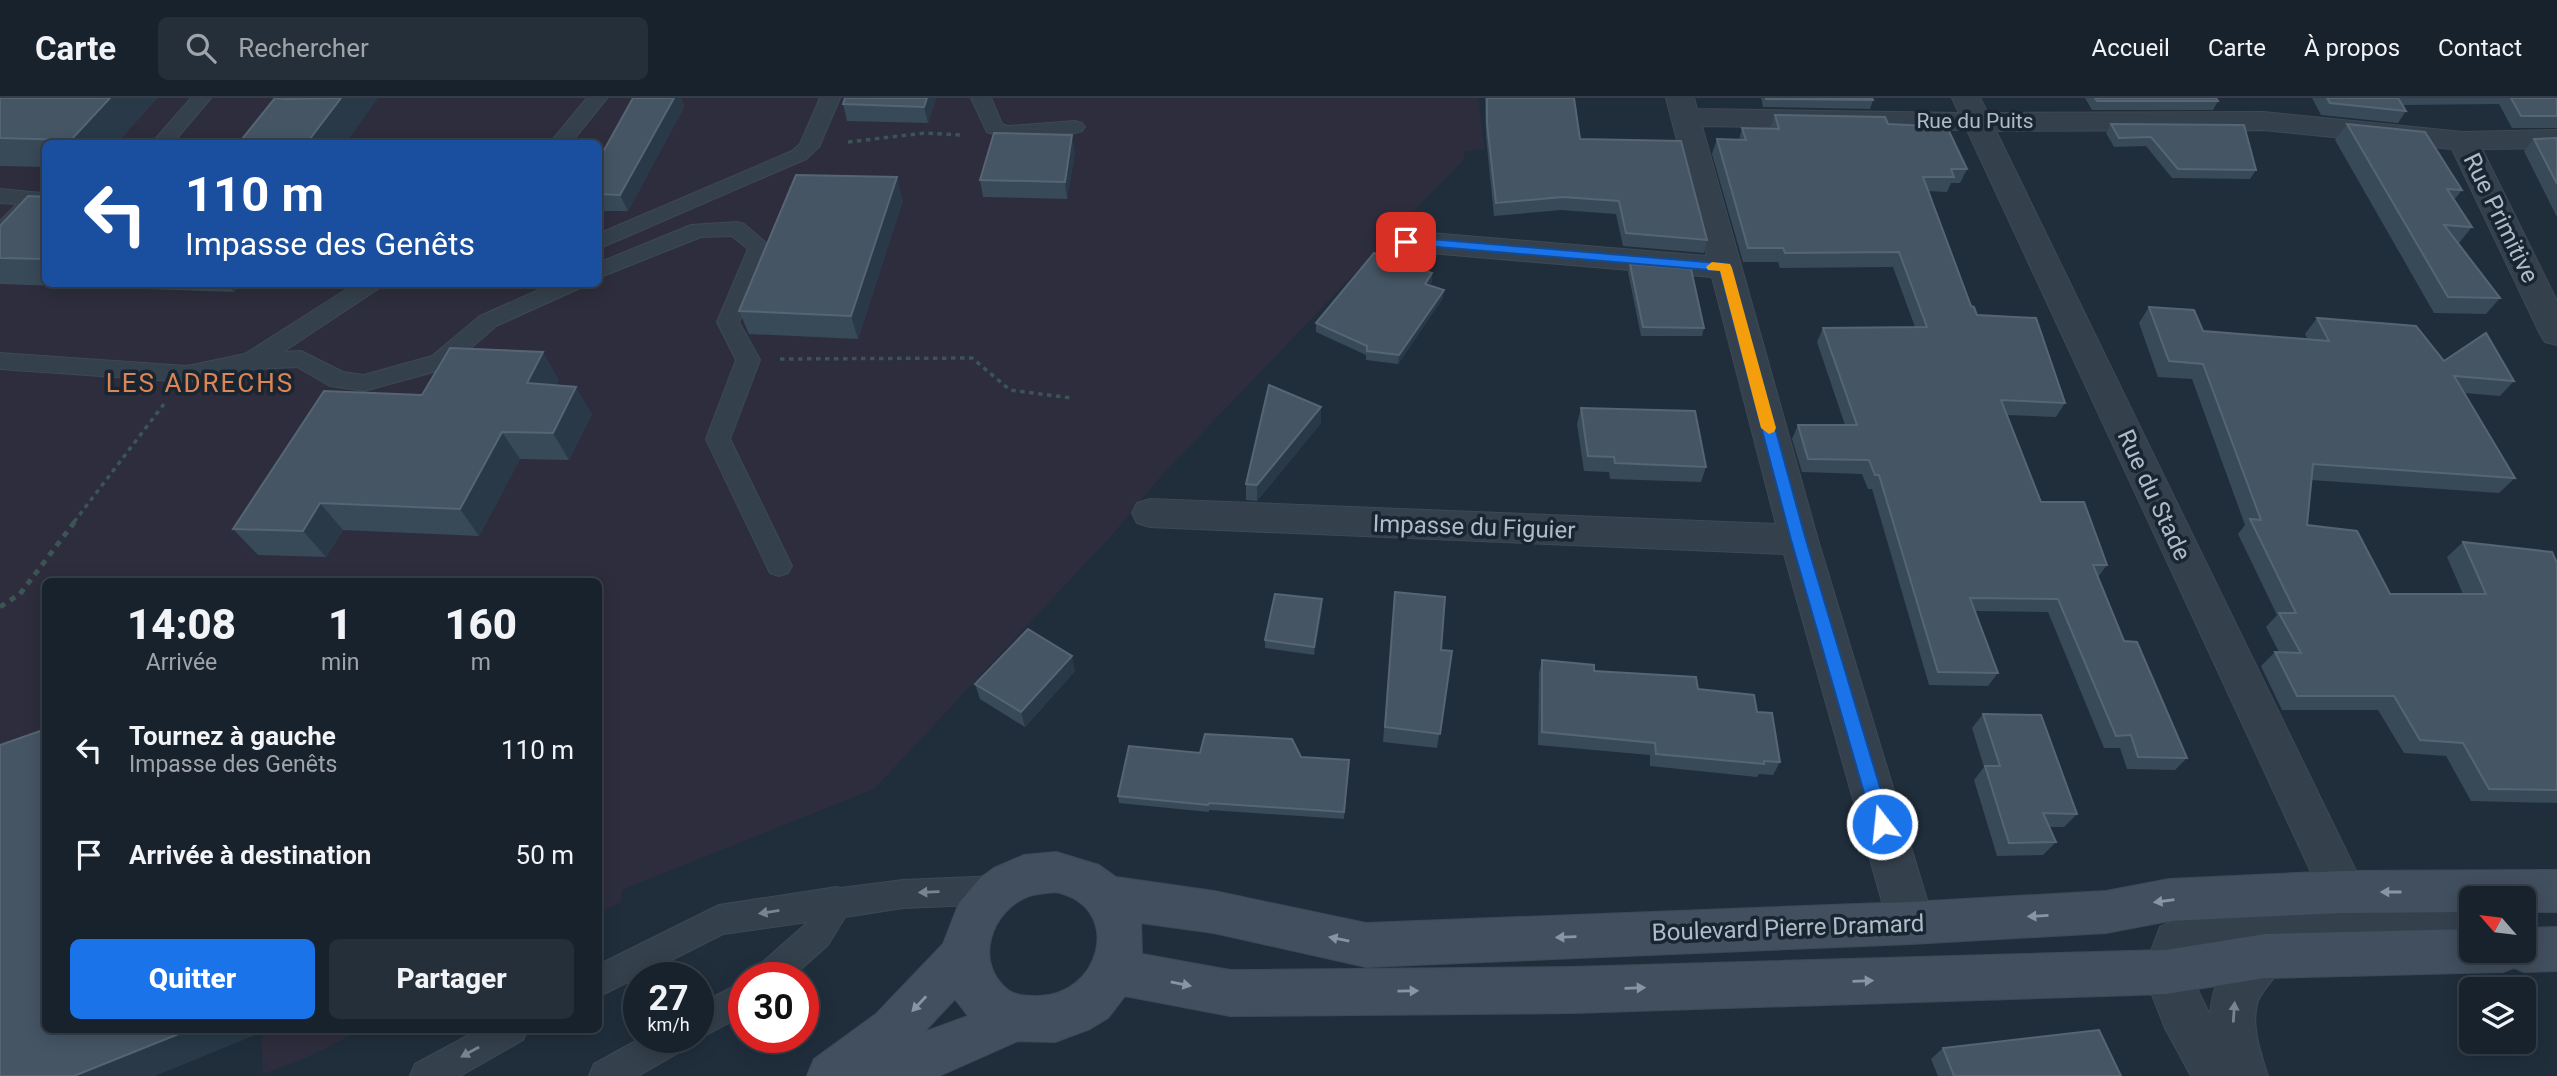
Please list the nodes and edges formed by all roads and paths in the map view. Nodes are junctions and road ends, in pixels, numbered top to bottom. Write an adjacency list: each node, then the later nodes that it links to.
1 (201, 98): 11 (lane)
2 (597, 98): 12 (lane)
3 (830, 98): 14 (lane)
4 (981, 98): 8 (lane)
5 (1683, 107): 6 (street, Rue du Puits); 20 (street)
6 (1971, 110): 7 (street, Rue du Puits); 37 (street, Rue du Stade)
7 (2256, 110): 13 (street, Rue du Puits)
8 (1075, 127)
9 (962, 135): 14 (path)
10 (2557, 139): 13 (street, Rue du Puits)
11 (164, 140)
12 (562, 140)
13 (2463, 141): 24 (street, Rue Primitive)
14 (808, 147): 18 (lane)
15 (0, 196): 16 (lane)
16 (40, 198): 17 (lane)
17 (0, 233)
18 (602, 240)
19 (1406, 242): 20 (street)
20 (1725, 268): 31 (street)
21 (602, 269): 25 (lane)
22 (365, 287): 27 (lane)
23 (563, 287): 27 (lane)
24 (2557, 334)
25 (748, 360): 29 (path); 32 (lane)
26 (0, 361): 28 (lane)
27 (252, 361): 28 (lane)
28 (187, 374): 33 (path)
29 (1072, 398)
30 (1150, 513): 31 (street, Impasse du Figuier)
31 (1798, 540): 42 (street)
32 (779, 566)
33 (0, 607)
34 (998, 890): 39 (street); 40 (lane, one-way to 40); 46 (street)
35 (2536, 891): 36 (street, Boulevard Pierre Dramard)
36 (2557, 891)
37 (2343, 892): 38 (street, Boulevard Pierre Dramard, one-way to 37); 42 (street, Boulevard Pierre Dramard, one-way to 42)
38 (2459, 892)
39 (1107, 897): 42 (street, Boulevard Pierre Dramard, one-way to 39); 49 (street)
40 (836, 901): 48 (lane); 51 (lane, one-way to 51)
41 (2459, 909): 50 (street)
42 (1911, 923)
43 (2557, 949): 44 (street)
44 (2536, 950)
45 (2459, 951): 47 (street)
46 (965, 954): 52 (street); 57 (street, one-way to 57)
47 (2265, 956): 50 (street); 60 (street, one-way to 47)
48 (786, 962)
49 (1114, 971): 50 (street, one-way to 50); 52 (street)
50 (2166, 972): 59 (street)
51 (602, 980)
52 (1016, 1018): 58 (street)
53 (505, 1033): 55 (lane, one-way to 55)
54 (647, 1053): 56 (lane)
55 (427, 1076)
56 (606, 1076)
57 (831, 1076)
58 (859, 1076)
59 (2218, 1076)
60 (2244, 1076)

